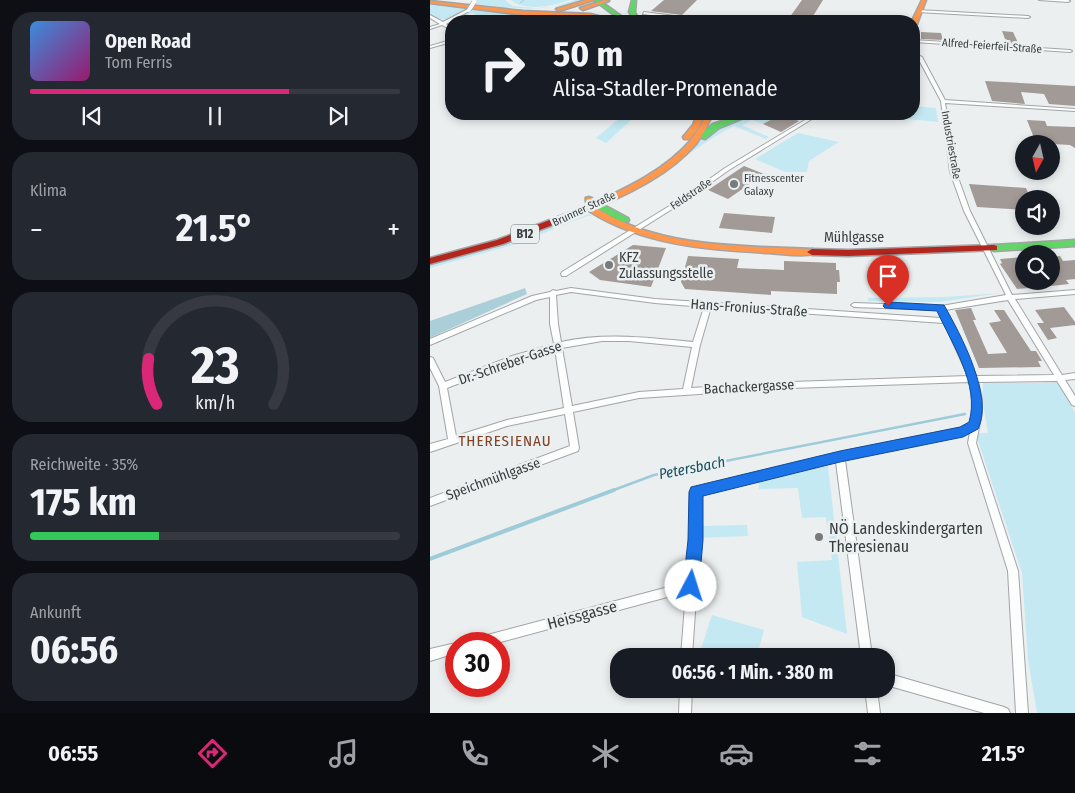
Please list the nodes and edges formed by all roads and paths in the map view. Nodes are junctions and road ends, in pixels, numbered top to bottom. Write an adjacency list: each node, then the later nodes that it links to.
1 (508, 0): 2 (main road)
2 (572, 0)
3 (924, 0): 10 (main road)
4 (1040, 0): 6 (street)
5 (600, 1): 9 (main road); 11 (main road); 15 (main road); 16 (main road)
6 (1068, 1)
7 (430, 2): 9 (main road)
8 (634, 2): 17 (main road)
9 (473, 6): 11 (main road); 12 (street); 13 (street)
10 (918, 12): 18 (main road); 20 (street)
11 (530, 13): 14 (main road)
12 (458, 15)
13 (460, 15)
14 (570, 15)
15 (618, 15)
16 (623, 15)
17 (637, 15)
18 (917, 15)
19 (430, 16): 21 (street)
20 (1028, 17)
21 (444, 24): 22 (street)
22 (430, 28)
23 (920, 41): 26 (street, Alfred-Feierfeil-Straße)
24 (445, 43): 25 (street)
25 (430, 48)
26 (1070, 51)
27 (920, 57): 28 (street, Industriestraße)
28 (943, 101): 29 (street); 38 (street, Industriestraße)
29 (1075, 110)
30 (697, 120): 35 (main road, Brunner Straße / B12)
31 (708, 120): 34 (main road, Brunner Straße / B12)
32 (733, 120): 34 (main road)
33 (808, 120): 36 (street, Feldstraße)
34 (694, 142): 35 (main road, Brunner Straße / B12)
35 (592, 204): 36 (main road, Mühlgasse); 39 (main road, Brunner Straße / B12); 40 (main road, Brunner Straße / B12)
36 (636, 230): 38 (main road, Mühlgasse); 41 (street, Feldstraße)
37 (1075, 243): 38 (main road, Mühlgasse)
38 (984, 249): 44 (street, Industriestraße)
39 (430, 255)
40 (430, 261)
41 (564, 274)
42 (554, 292): 45 (street, Hans-Fronius-Straße); 49 (street, Hans-Fronius-Straße); 50 (street)
43 (1075, 292): 44 (street)
44 (1010, 297): 47 (street); 54 (street, Industriestraße)
45 (708, 305): 48 (street, Hans-Fronius-Straße); 51 (street)
46 (854, 305): 47 (street)
47 (941, 308): 48 (street)
48 (946, 321): 55 (street)
49 (430, 342)
50 (558, 345): 51 (street, Dr.-Schreber-Gasse); 56 (street, Dr.-Schreber-Gasse); 59 (street)
51 (696, 345): 57 (street)
52 (430, 360): 56 (street)
53 (1075, 376): 54 (street, Bachackergasse)
54 (1061, 378): 55 (street, Bachackergasse); 58 (street, Industriestraße)
55 (974, 379): 57 (street, Bachackergasse); 60 (street)
56 (443, 386): 61 (street)
57 (687, 391): 59 (street, Bachackergasse)
58 (1075, 403)
59 (569, 410): 61 (street, Bachackergasse); 64 (street, Speichmühlgasse)
60 (974, 426): 63 (street); 77 (street)
61 (452, 440): 62 (street, Bachackergasse)
62 (430, 448)
63 (840, 457): 65 (street); 68 (street)
64 (430, 502)
65 (691, 586): 66 (street, Heissgasse); 67 (street)
66 (510, 634)
67 (688, 648)
68 (866, 648)
69 (445, 651): 70 (street)
70 (430, 655)
71 (895, 682): 76 (street)
72 (686, 698): 74 (street)
73 (872, 698): 75 (street)
74 (685, 713)
75 (874, 713)
76 (1004, 713)
77 (1022, 713)

